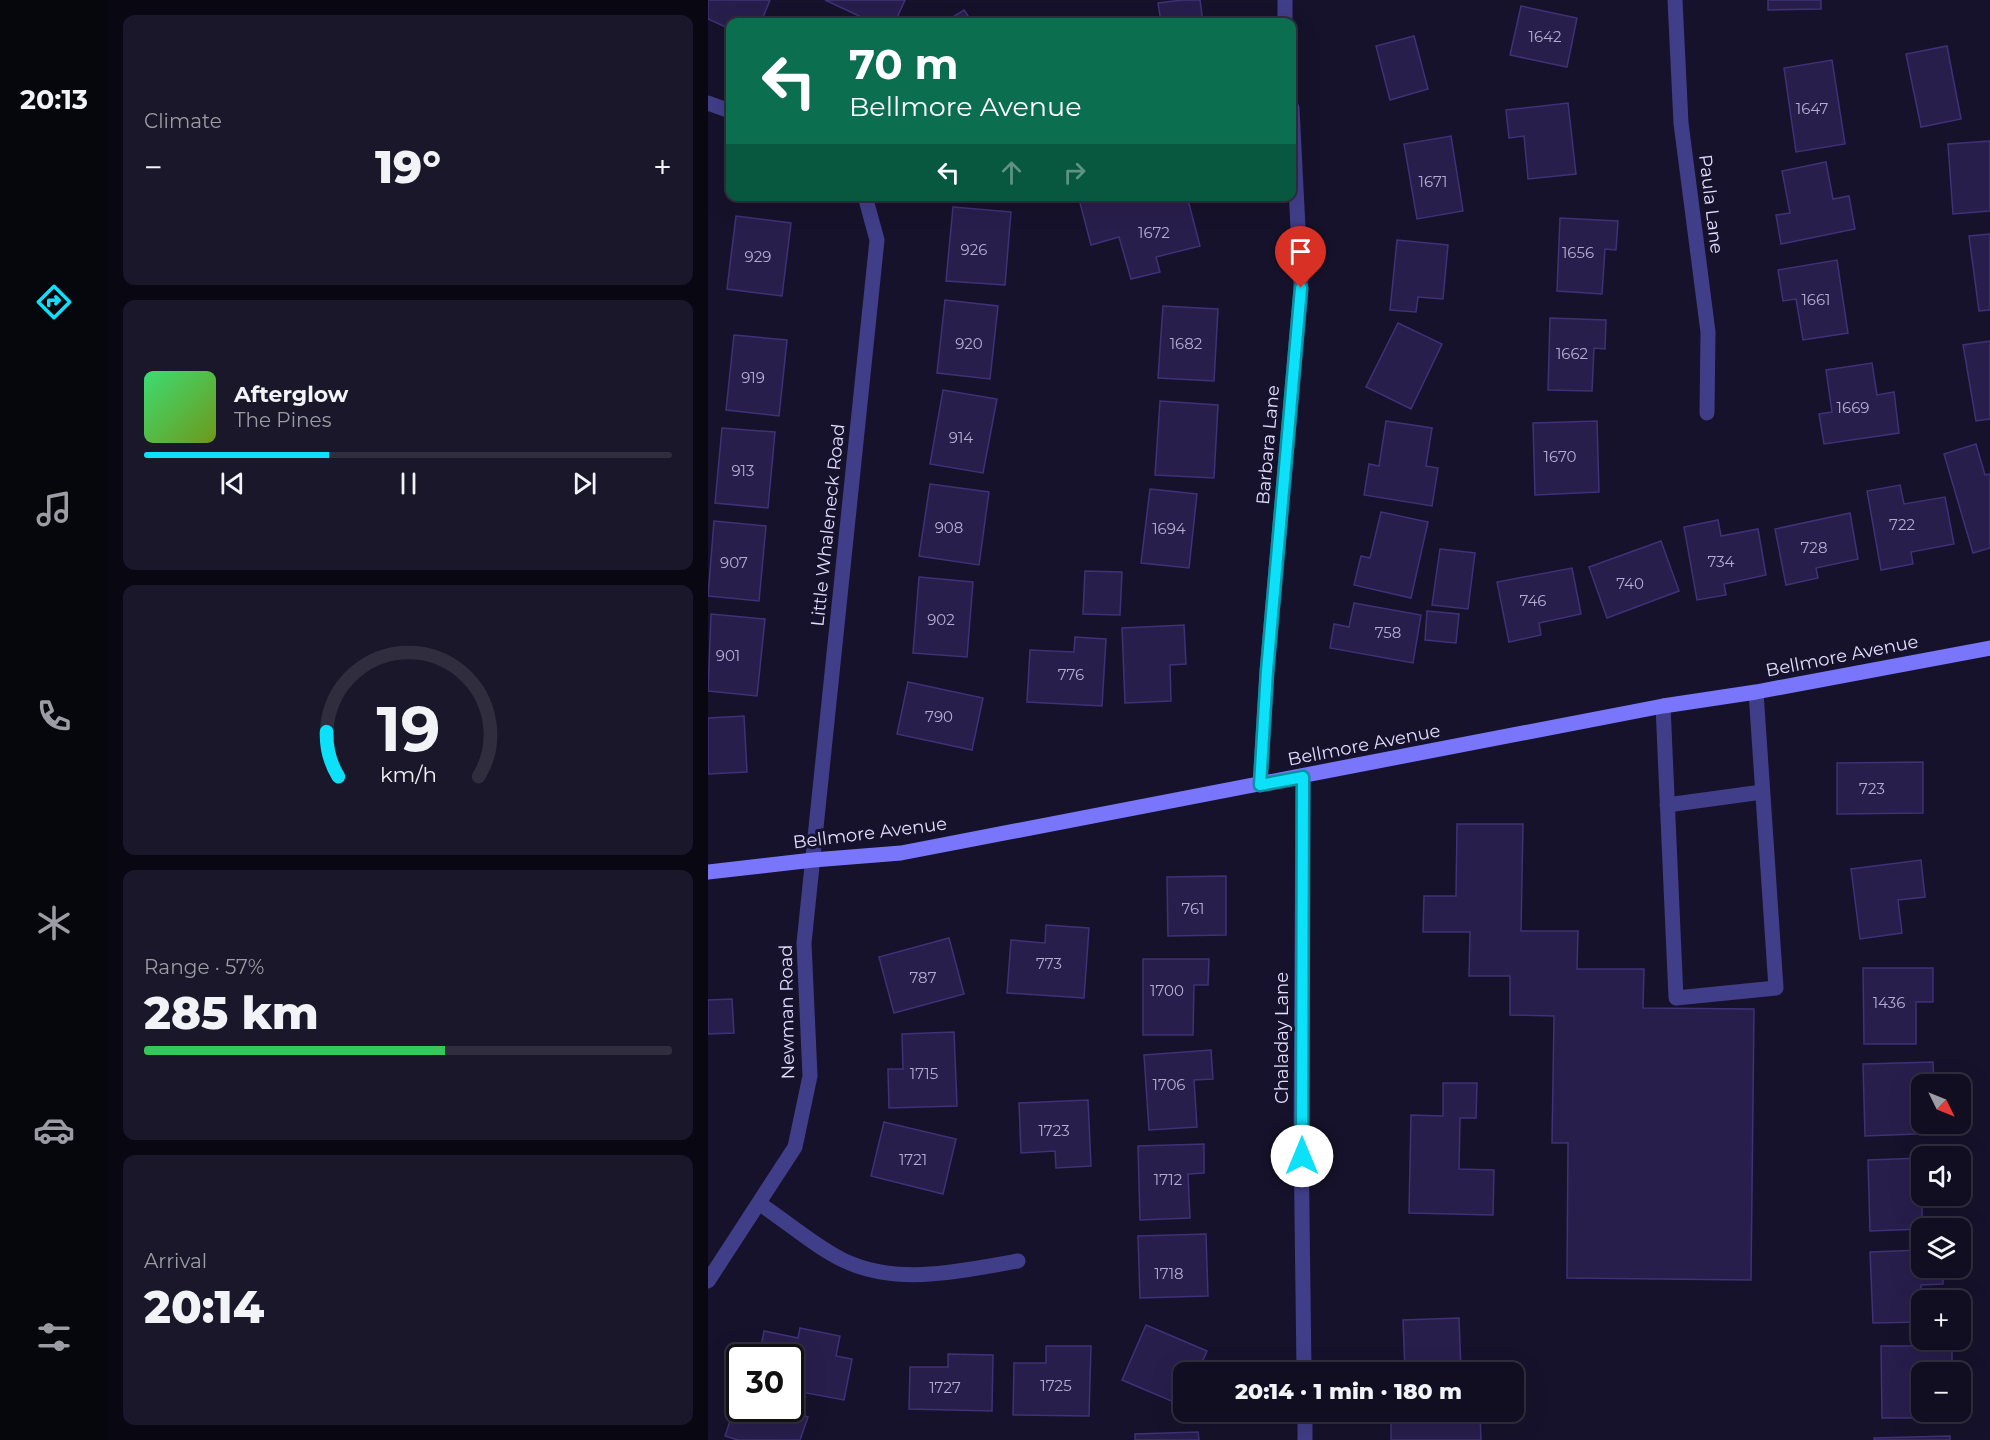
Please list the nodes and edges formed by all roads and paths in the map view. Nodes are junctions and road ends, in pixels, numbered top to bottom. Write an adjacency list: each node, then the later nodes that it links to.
1 (1285, 0): 3 (street)
2 (1675, 0): 8 (street, Paula Lane)
3 (1285, 18)
4 (708, 103): 5 (street)
5 (726, 110)
6 (1296, 188): 13 (street, Barbara Lane)
7 (866, 201): 16 (street, Little Whaleneck Road)
8 (1707, 412)
9 (1990, 648): 10 (main road, Bellmore Avenue)
10 (1756, 692): 11 (main road, Bellmore Avenue); 14 (street)
11 (1663, 705): 12 (main road, Bellmore Avenue); 15 (street)
12 (1303, 777): 13 (main road, Bellmore Avenue); 21 (street, Chaladay Lane)
13 (1260, 785): 16 (main road, Bellmore Avenue)
14 (1762, 792): 15 (street); 15 (street)
15 (1667, 805)
16 (813, 860): 17 (main road, Bellmore Avenue); 18 (street, Newman Road)
17 (708, 872)
18 (760, 1204): 19 (street); 20 (street, Newman Road)
19 (1018, 1261)
20 (708, 1281)
21 (1304, 1362)
22 (1305, 1422): 23 (street)
23 (1305, 1440)

